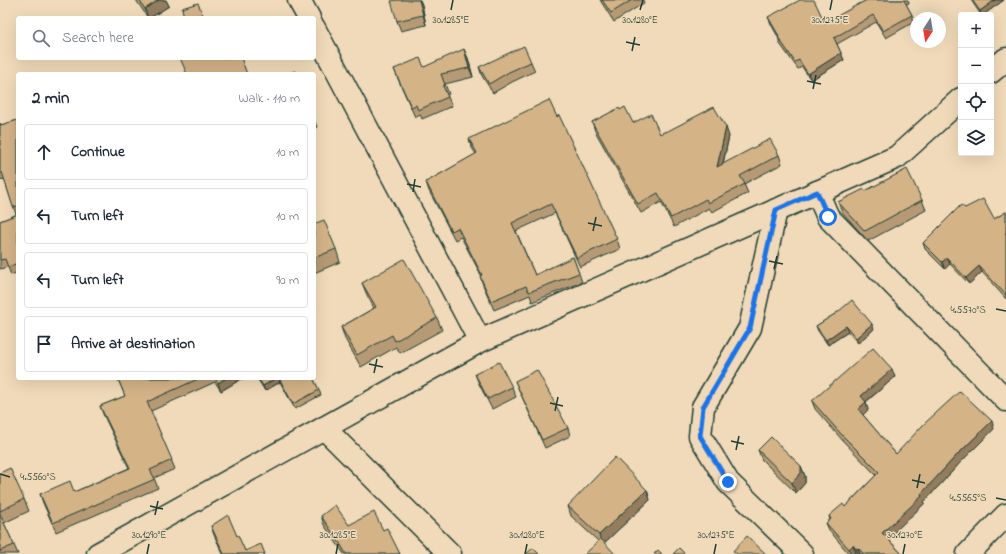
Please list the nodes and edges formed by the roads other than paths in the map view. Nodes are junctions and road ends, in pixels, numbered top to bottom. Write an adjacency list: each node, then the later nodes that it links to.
1 (299, 0): 2 (street)
2 (307, 16)
3 (316, 32): 9 (street)
4 (1006, 59): 5 (street)
5 (994, 69)
6 (958, 102): 7 (street)
7 (817, 192): 8 (street); 10 (street)
8 (776, 210): 9 (street); 15 (street)
9 (480, 341): 11 (street)
10 (1006, 400)
11 (324, 428): 13 (street); 14 (street)
12 (1006, 515): 16 (street)
13 (98, 554)
14 (450, 554)
15 (802, 554)
16 (968, 554)

